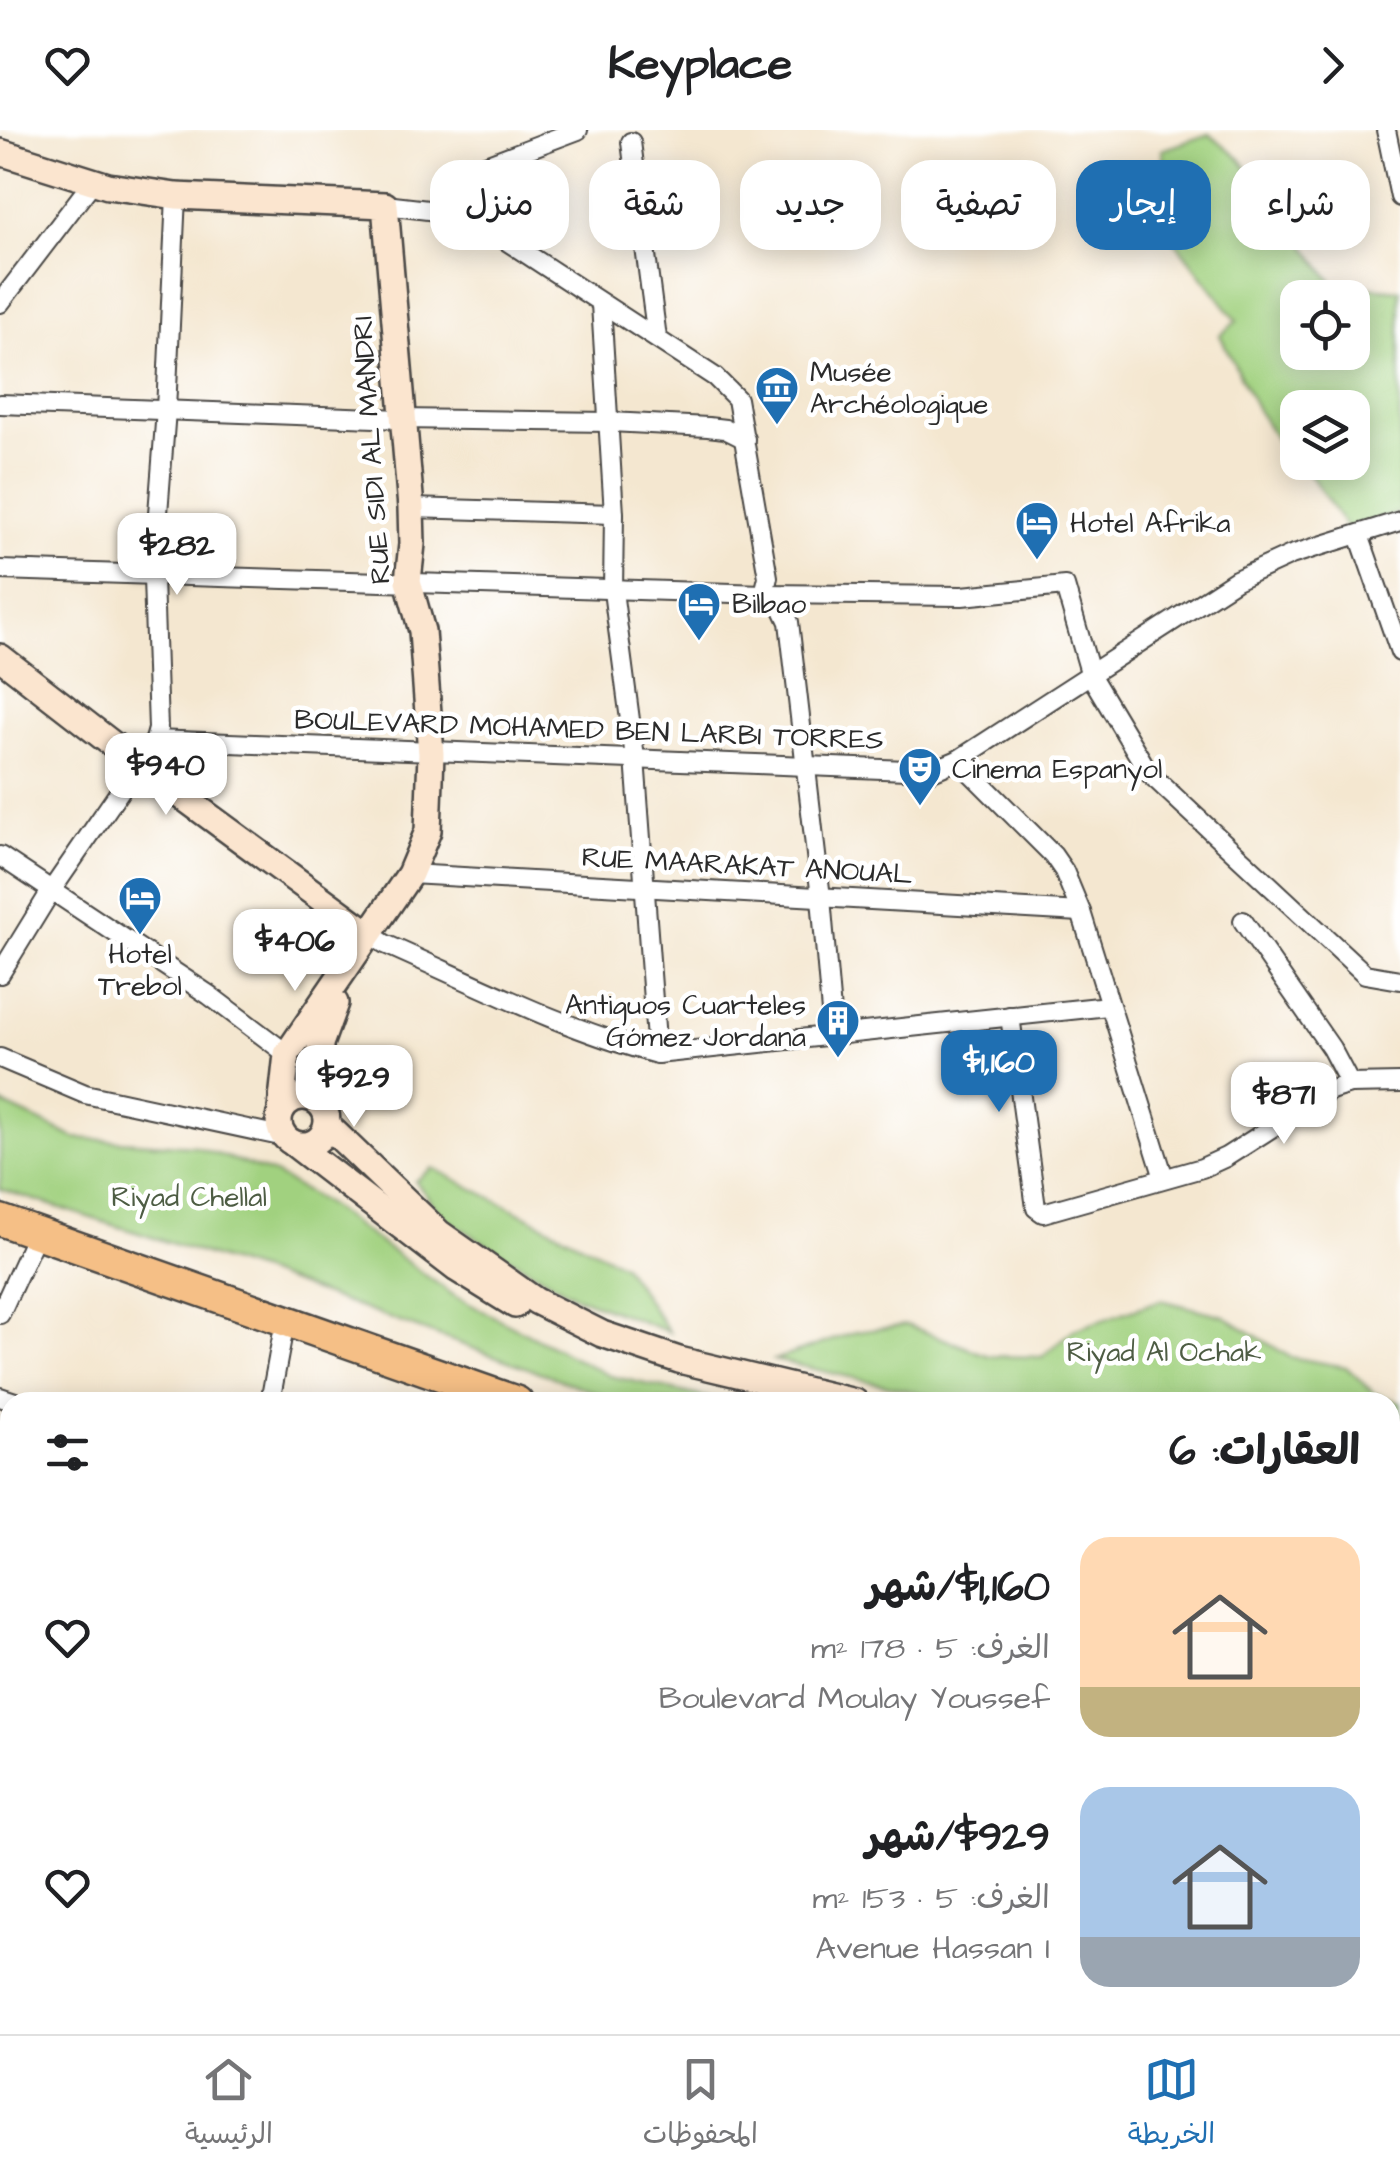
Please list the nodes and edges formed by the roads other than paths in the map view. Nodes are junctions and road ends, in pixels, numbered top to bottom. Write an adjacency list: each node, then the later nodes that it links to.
1 (578, 130): 5 (street)
2 (1386, 130): 8 (street)
3 (631, 142): 14 (street)
4 (0, 152): 6 (main road)
5 (499, 160)
6 (95, 188): 7 (main road); 12 (street)
7 (176, 196): 9 (main road); 16 (street)
8 (1400, 198)
9 (385, 205): 10 (street); 17 (main road, RUE SIDI AL MANDRI)
10 (430, 210)
11 (518, 250): 13 (street)
12 (0, 303)
13 (602, 304): 14 (street); 18 (street)
14 (657, 338): 19 (street)
15 (0, 404): 16 (street)
16 (166, 410): 17 (street); 25 (street)
17 (401, 420): 18 (street); 20 (main road, RUE SIDI AL MANDRI)
18 (610, 422): 19 (street); 21 (street)
19 (746, 438): 27 (street)
20 (410, 508): 21 (street); 26 (main road, RUE SIDI AL MANDRI)
21 (614, 514): 28 (street)
22 (1400, 521): 23 (street)
23 (1359, 534): 29 (street); 31 (street)
24 (0, 570): 25 (street)
25 (153, 578): 26 (street); 32 (street)
26 (408, 582): 28 (street); 33 (main road, RUE SIDI AL MANDRI)
27 (766, 586): 28 (street); 31 (street); 37 (street)
28 (613, 590): 34 (street)
29 (1400, 652)
30 (0, 657): 36 (main road)
31 (1090, 676): 35 (street); 48 (street)
32 (156, 740): 33 (street, BOULEVARD MOHAMED BEN LARBI TORRES); 36 (street)
33 (431, 754): 34 (street, BOULEVARD MOHAMED BEN LARBI TORRES); 39 (main road, RUE SIDI AL MANDRI)
34 (635, 758): 37 (street, BOULEVARD MOHAMED BEN LARBI TORRES); 40 (street)
35 (958, 760): 37 (street, BOULEVARD MOHAMED BEN LARBI TORRES); 43 (street)
36 (138, 764): 41 (street); 45 (main road)
37 (806, 766): 42 (street)
38 (0, 856): 41 (street)
39 (410, 874): 40 (street, RUE MAARAKAT ANOUAL); 45 (main road, RUE SIDI AL MANDRI)
40 (644, 888): 42 (street, RUE MAARAKAT ANOUAL); 53 (street)
41 (51, 891): 47 (street); 52 (street)
42 (822, 898): 43 (street, RUE MAARAKAT ANOUAL); 51 (street)
43 (1081, 912): 49 (street)
44 (1243, 921): 56 (street)
45 (368, 933): 46 (main road, RUE SIDI AL MANDRI); 53 (street)
46 (348, 966): 52 (main road, RUE SIDI AL MANDRI); 57 (main road, RUE SIDI AL MANDRI)
47 (0, 974)
48 (1400, 980)
49 (1108, 1006): 50 (street); 60 (street)
50 (1010, 1016): 51 (street); 60 (street)
51 (833, 1034): 53 (street)
52 (287, 1054): 57 (main road); 58 (main road, RUE SIDI AL MANDRI)
53 (657, 1054)
54 (0, 1058): 59 (street)
55 (1400, 1082): 56 (street)
56 (1350, 1084): 60 (street)
57 (321, 1109): 58 (main road); 59 (main road); 68 (main road)
58 (281, 1110): 59 (main road)
59 (289, 1140): 67 (main road)
60 (1164, 1178)
61 (0, 1220): 62 (main road)
62 (38, 1231): 63 (street); 64 (main road)
63 (0, 1314)
64 (285, 1321): 65 (street); 66 (main road)
65 (272, 1392)
66 (488, 1392)
67 (760, 1392)
68 (813, 1392)

